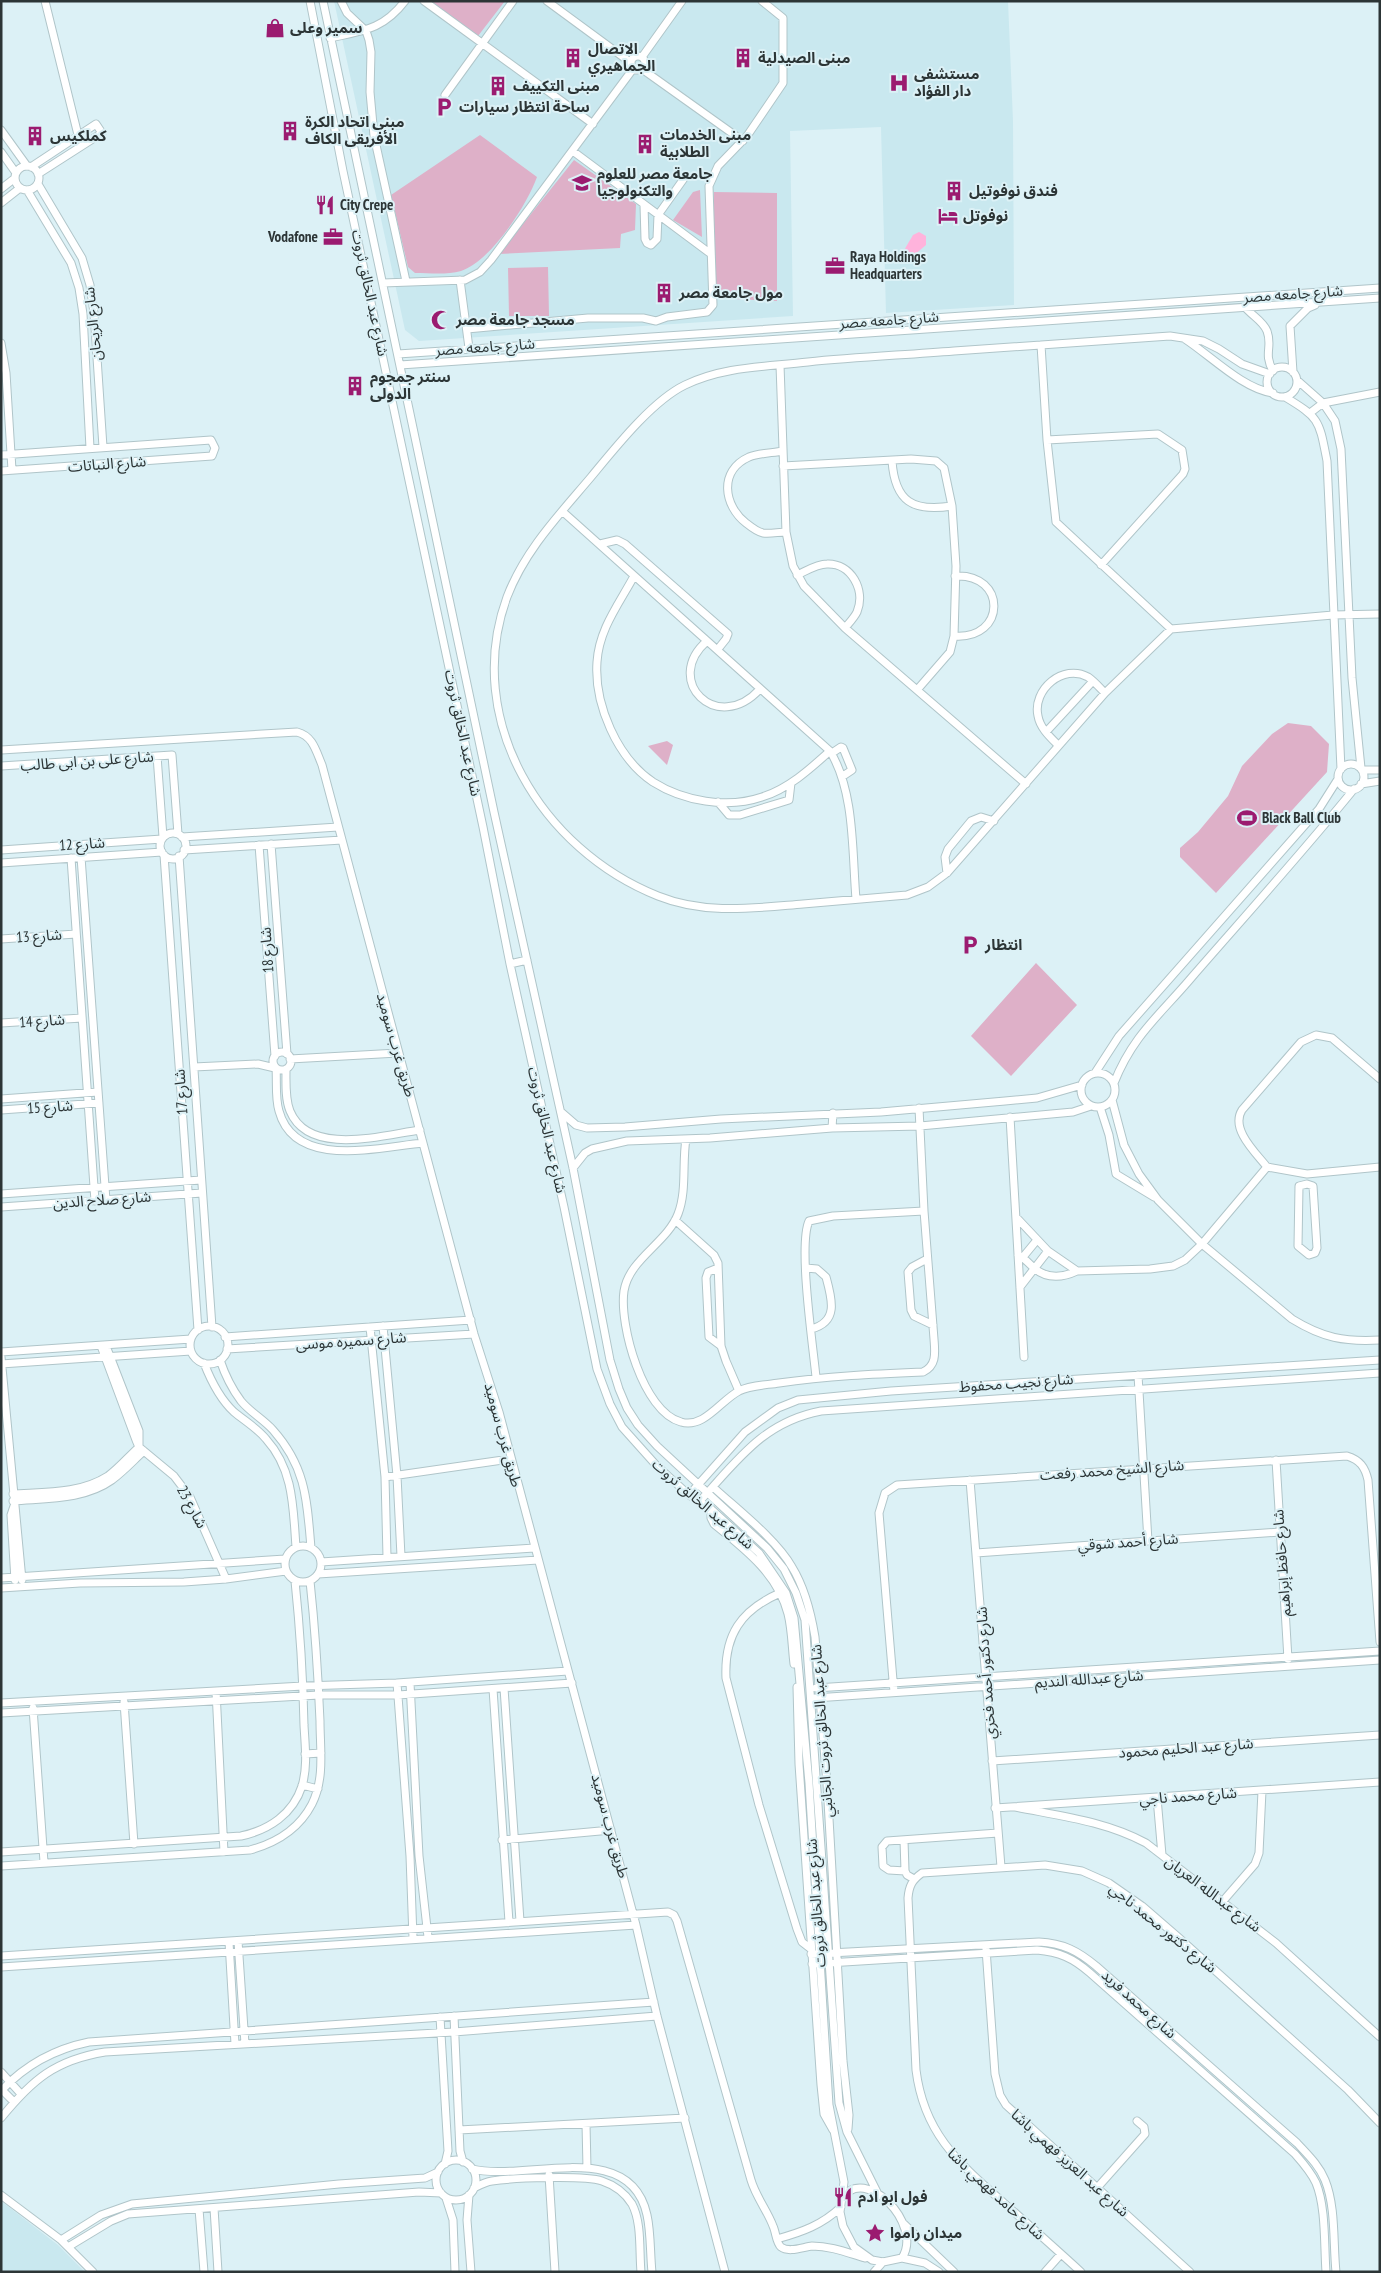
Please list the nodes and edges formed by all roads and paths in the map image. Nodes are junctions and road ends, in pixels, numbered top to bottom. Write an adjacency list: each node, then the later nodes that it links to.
1 (45, 1): 21 (street)
2 (310, 1): 130 (street, شارع عبد الخالق ثروت)
3 (323, 1): 12 (street, شارع عبد الخالق ثروت)
4 (340, 1): 11 (street)
5 (405, 1): 11 (street)
6 (424, 1): 13 (street)
7 (513, 1): 13 (street)
8 (547, 1): 15 (street)
9 (682, 1): 14 (street)
10 (762, 1): 22 (street)
11 (366, 31): 12 (street); 38 (street)
12 (330, 38): 39 (street, شارع عبد الخالق ثروت)
13 (483, 43): 18 (street); 19 (street)
14 (642, 57): 15 (street); 17 (street)
15 (630, 62): 16 (street)
16 (634, 69): 17 (street); 19 (street)
17 (642, 69): 22 (street)
18 (445, 95)
19 (594, 124): 25 (street)
20 (1, 130): 26 (street)
21 (78, 136): 23 (street); 23 (street); 26 (street)
22 (743, 141): 36 (street)
23 (82, 147): 27 (street)
24 (1, 152): 28 (street)
25 (574, 152): 34 (street); 37 (street)
26 (29, 166): 27 (street); 28 (street)
27 (38, 174): 30 (street)
28 (16, 175): 31 (street); 32 (street)
29 (685, 177): 35 (street)
30 (38, 184): 32 (street); 44 (street, شارع الريحان)
31 (1, 189)
32 (24, 189): 33 (street); 45 (street, شارع الريحان)
33 (1, 203)
34 (644, 205): 35 (street); 35 (street)
35 (658, 215): 36 (street)
36 (711, 254): 46 (street)
37 (460, 280): 38 (street); 46 (street)
38 (406, 281): 39 (street)
39 (383, 284): 51 (street, شارع عبد الخالق ثروت)
40 (1380, 288): 50 (street, شارع جامعه مصر)
41 (1380, 298): 42 (street, شارع جامعه مصر)
42 (1323, 302): 43 (street, شارع جامعه مصر); 56 (street)
43 (1245, 307): 53 (street, شارع جامعه مصر); 55 (street)
44 (94, 313): 45 (street); 65 (street, شارع الريحان)
45 (83, 314): 66 (street, شارع الريحان)
46 (467, 329): 50 (street)
47 (1183, 338): 49 (street); 55 (street); 60 (street)
48 (1, 343): 52 (street)
49 (1041, 344): 54 (street); 64 (street)
50 (468, 348): 51 (street, شارع جامعه مصر)
51 (398, 354): 53 (street, شارع عبد الخالق ثروت)
52 (3, 361): 57 (street)
53 (400, 365): 129 (street, شارع عبد الخالق ثروت)
54 (780, 365): 67 (street); 75 (street)
55 (1271, 372): 56 (street); 60 (street)
56 (1293, 372): 58 (street)
57 (3, 373): 68 (street)
58 (1297, 380): 61 (street); 62 (street)
59 (1380, 392): 62 (street)
60 (1272, 393): 61 (street)
61 (1284, 397): 63 (street)
62 (1323, 403): 63 (street); 82 (street)
63 (1310, 413): 84 (street)
64 (1047, 440): 78 (street); 78 (street)
65 (103, 447): 66 (street, شارع النباتات); 72 (street, شارع النباتات)
66 (90, 448): 68 (street, شارع النباتات)
67 (783, 452): 71 (street); 76 (street)
68 (10, 454): 69 (street, شارع النباتات); 72 (street)
69 (1, 455)
70 (892, 461): 71 (street); 74 (street); 74 (street)
71 (783, 466): 76 (street)
72 (12, 470): 73 (street, شارع النباتات)
73 (1, 471)
74 (952, 506): 81 (street)
75 (562, 511): 77 (street); 126 (street)
76 (786, 532): 79 (street)
77 (600, 544): 80 (street); 89 (street)
78 (1101, 565): 86 (street)
79 (797, 575): 85 (street); 85 (street)
80 (634, 576): 88 (street); 111 (street)
81 (955, 576): 87 (street); 87 (street)
82 (1348, 614): 83 (street); 84 (street); 102 (street)
83 (1380, 614)
84 (1333, 615): 86 (street); 101 (street)
85 (845, 628): 92 (street)
86 (1171, 629): 93 (street)
87 (954, 636): 92 (street)
88 (707, 641): 89 (street); 91 (street)
89 (718, 649): 91 (street)
90 (1093, 681): 93 (street); 94 (street); 94 (street)
91 (760, 690): 98 (street)
92 (917, 690): 108 (street)
93 (1105, 693): 96 (street)
94 (1046, 732): 96 (street)
95 (171, 739): 97 (street, شارع على بن ابى طالب); 113 (street, طريق غرب سوميد)
96 (1058, 745): 108 (street)
97 (1, 750)
98 (831, 752): 104 (street); 104 (street); 107 (street)
99 (157, 756): 100 (street, شارع على بن ابى طالب); 114 (street, شارع على بن ابى طالب); 115 (street)
100 (1, 766)
101 (1341, 769): 102 (street); 105 (street)
102 (1361, 769): 103 (street); 109 (street)
103 (1380, 770)
104 (843, 776): 126 (street)
105 (1338, 779): 110 (street); 140 (street)
106 (1380, 781): 109 (street)
107 (791, 783): 111 (street); 111 (street)
108 (1026, 784): 112 (street)
109 (1362, 784): 110 (street)
110 (1354, 789): 142 (street)
111 (718, 802)
112 (994, 821): 125 (street); 125 (street)
113 (338, 826): 114 (street); 116 (street, طريق غرب سوميد)
114 (180, 836): 115 (street); 121 (street)
115 (162, 838): 119 (street, شارع 12); 120 (street)
116 (342, 840): 117 (street); 133 (street, طريق غرب سوميد)
117 (271, 844): 118 (street); 135 (street, شارع 18)
118 (259, 845): 121 (street); 134 (street, شارع 18)
119 (1, 850)
120 (163, 853): 121 (street); 122 (street, شارع 12); 171 (street, شارع 17)
121 (182, 853): 137 (street, شارع 17)
122 (81, 857): 123 (street, شارع 12); 144 (street)
123 (71, 858): 124 (street, شارع 12); 127 (street)
124 (1, 863)
125 (947, 874): 126 (street)
126 (856, 900)
127 (76, 934): 128 (street, شارع 13); 131 (street)
128 (1, 939)
129 (527, 960): 130 (street); 154 (street, شارع عبد الخالق ثروت)
130 (510, 964): 239 (street, شارع عبد الخالق ثروت)
131 (82, 1018): 132 (street, شارع 14); 145 (street)
132 (1, 1023)
133 (398, 1053): 135 (street); 160 (street, طريق غرب سوميد)
134 (274, 1057): 135 (street); 136 (street); 138 (street)
135 (289, 1057): 139 (street)
136 (258, 1064): 137 (street); 138 (street)
137 (194, 1067): 170 (street, شارع 17)
138 (276, 1068): 139 (street); 165 (street)
139 (286, 1069): 160 (street)
140 (1095, 1073): 142 (street); 143 (street)
141 (1380, 1078): 166 (street)
142 (1114, 1083): 147 (street)
143 (1082, 1085): 150 (street); 152 (street)
144 (98, 1092): 145 (street, شارع 15); 148 (street)
145 (87, 1093): 146 (street, شارع 15); 149 (street)
146 (1, 1099)
147 (1112, 1100): 151 (street); 161 (street)
148 (99, 1103): 149 (street, شارع 15); 173 (street)
149 (88, 1104): 153 (street, شارع 15); 174 (street)
150 (1092, 1106): 151 (street); 156 (street)
151 (1100, 1107): 162 (street)
152 (919, 1108): 155 (street); 157 (street)
153 (1, 1110)
154 (560, 1110): 158 (street); 168 (street, شارع عبد الخالق ثروت)
155 (833, 1113): 158 (street); 159 (street)
156 (1010, 1117): 157 (street); 185 (street)
157 (920, 1126): 159 (street); 184 (street)
158 (626, 1127): 164 (street)
159 (832, 1128): 163 (street)
160 (420, 1130): 165 (street, طريق غرب سوميد)
161 (1119, 1131): 162 (street); 180 (street)
162 (1109, 1134): 180 (street)
163 (686, 1139): 164 (street); 186 (street)
164 (627, 1141): 168 (street)
165 (423, 1143): 197 (street, طريق غرب سوميد)
166 (1267, 1167): 169 (street); 188 (street)
167 (1380, 1167): 169 (street)
168 (573, 1168): 236 (street, شارع عبد الخالق ثروت)
169 (1307, 1174): 172 (street)
170 (201, 1180): 171 (street, شارع صلاح الدين); 178 (street, شارع 17)
171 (187, 1181): 173 (street, شارع صلاح الدين); 177 (street, شارع 17)
172 (1306, 1184): 172 (street)
173 (105, 1186): 174 (street, شارع صلاح الدين); 179 (street)
174 (94, 1187): 175 (street, شارع صلاح الدين); 181 (street)
175 (18, 1192): 176 (street, شارع صلاح الدين); 182 (street)
176 (1, 1194)
177 (188, 1194): 178 (street, شارع صلاح الدين); 179 (street, شارع صلاح الدين); 203 (street, شارع 17)
178 (202, 1194): 200 (street, شارع 17)
179 (106, 1200): 181 (street, شارع صلاح الدين)
180 (1158, 1200): 188 (street)
181 (95, 1201): 182 (street, شارع صلاح الدين)
182 (20, 1206): 183 (street, شارع صلاح الدين)
183 (1, 1207)
184 (924, 1212): 191 (street); 193 (street)
185 (1016, 1217): 187 (street); 190 (street)
186 (675, 1220): 192 (street); 226 (street)
187 (1037, 1240): 189 (street); 190 (street)
188 (1202, 1244): 195 (street); 209 (street)
189 (1048, 1251): 194 (street); 195 (street)
190 (1021, 1256): 194 (street); 196 (street)
191 (927, 1258): 198 (street); 198 (street)
192 (718, 1268): 211 (street); 211 (street)
193 (806, 1268): 202 (street); 202 (street)
194 (1035, 1269): 195 (street); 196 (street)
195 (1077, 1271)
196 (1020, 1287): 217 (street)
197 (471, 1320): 199 (street, شارع سميره موسى); 204 (street, طريق غرب سوميد)
198 (933, 1325): 224 (street)
199 (383, 1326): 201 (street, شارع سميره موسى); 206 (street)
200 (212, 1327): 203 (street); 205 (street)
201 (370, 1327): 205 (street, شارع سميره موسى); 208 (street)
202 (811, 1329): 224 (street)
203 (198, 1330): 207 (street)
204 (474, 1334): 206 (street, شارع سميره موسى); 230 (street, طريق غرب سوميد)
205 (225, 1337): 212 (street)
206 (384, 1338): 208 (street, شارع سميره موسى); 227 (street)
207 (191, 1339): 210 (street); 213 (street)
208 (371, 1339): 212 (street, شارع سميره موسى); 228 (street)
209 (1380, 1340)
210 (103, 1346): 214 (street); 216 (street)
211 (721, 1346): 226 (street)
212 (227, 1349): 218 (street)
213 (191, 1351): 216 (street); 220 (street)
214 (1, 1352)
215 (1, 1357): 221 (street)
216 (108, 1357): 221 (street); 229 (street)
217 (1024, 1357)
218 (220, 1360): 220 (street); 246 (street)
219 (1380, 1360): 223 (street, شارع نجيب محفوظ)
220 (204, 1363): 245 (street)
221 (2, 1364): 240 (street)
222 (1380, 1373): 225 (street, شارع نجيب محفوظ)
223 (1138, 1375): 225 (street); 236 (street, شارع نجيب محفوظ)
224 (816, 1377): 226 (street)
225 (1139, 1389): 232 (street); 237 (street, شارع نجيب محفوظ)
226 (739, 1391)
227 (392, 1420): 228 (street); 233 (street)
228 (379, 1421): 234 (street)
229 (142, 1449): 240 (street); 254 (street, شارع 23)
230 (510, 1459): 233 (street); 247 (street, طريق غرب سوميد)
231 (1276, 1460): 232 (street, شارع الشيخ محمد رفعت); 243 (street, شارع حافظ إبراهيم); 265 (street, شارع الشيخ محمد رفعت)
232 (1144, 1468): 235 (street, شارع الشيخ محمد رفعت); 244 (street)
233 (397, 1476): 234 (street); 249 (street)
234 (385, 1478): 250 (street)
235 (970, 1480): 248 (street, شارع دكتور أحمد فخري); 272 (street, شارع الشيخ محمد رفعت)
236 (698, 1485): 238 (street, شارع عبد الخالق ثروت); 239 (street, شارع نجيب محفوظ)
237 (714, 1487): 238 (street, شارع نجيب محفوظ); 280 (street, شارع عبد الخالق ثروت الجانبي)
238 (707, 1494): 241 (street, شارع نجيب محفوظ); 280 (street, شارع عبد الخالق ثروت)
239 (689, 1495): 241 (street, شارع عبد الخالق ثروت)
240 (13, 1500): 257 (street)
241 (700, 1502): 242 (street, شارع عبد الخالق ثروت)
242 (711, 1510): 264 (street); 282 (street, شارع عبد الخالق ثروت)
243 (1280, 1532): 244 (street, شارع أحمد شوقي); 267 (street, شارع حافظ إبراهيم)
244 (1148, 1541): 248 (street, شارع أحمد شوقي)
245 (296, 1547): 246 (street); 251 (street)
246 (310, 1548): 253 (street)
247 (534, 1548): 249 (street); 252 (street, طريق غرب سوميد)
248 (976, 1553): 271 (street, شارع دكتور أحمد فخري)
249 (401, 1556): 250 (street)
250 (387, 1557): 253 (street)
251 (285, 1559): 254 (street); 255 (street)
252 (538, 1560): 256 (street); 270 (street, طريق غرب سوميد)
253 (321, 1562): 256 (street)
254 (219, 1564): 257 (street); 259 (street, شارع 23)
255 (286, 1572): 259 (street); 260 (street)
256 (318, 1574): 261 (street)
257 (18, 1577): 258 (street); 262 (street)
258 (1, 1578)
259 (226, 1580): 262 (street)
260 (295, 1581): 261 (street); 277 (street)
261 (310, 1581): 276 (street)
262 (19, 1587): 263 (street)
263 (1, 1588)
264 (780, 1593): 282 (street); 348 (street)
265 (1380, 1642)
266 (1380, 1651): 267 (street, شارع عبدالله النديم)
267 (1288, 1656): 269 (street, شارع حافظ إبراهيم); 271 (street, شارع عبدالله النديم)
268 (1380, 1660): 269 (street, شارع عبدالله النديم)
269 (1289, 1666): 278 (street, شارع عبدالله النديم)
270 (568, 1671): 273 (street); 275 (street, طريق غرب سوميد)
271 (986, 1676): 272 (street, شارع عبدالله النديم); 278 (street, شارع دكتور أحمد فخري)
272 (894, 1682): 280 (street, شارع عبدالله النديم); 284 (street, شارع الشيخ محمد رفعت)
273 (410, 1683): 274 (street); 285 (street)
274 (398, 1684): 276 (street); 287 (street)
275 (572, 1684): 279 (street); 313 (street, طريق غرب سوميد)
276 (319, 1685): 277 (street); 286 (street)
277 (303, 1686): 283 (street); 289 (street)
278 (987, 1686): 284 (street, شارع عبدالله النديم); 303 (street, شارع دكتور أحمد فخري)
279 (504, 1688): 281 (street); 299 (street)
280 (815, 1688): 282 (street, شارع عبدالله النديم); 290 (street, شارع عبد الخالق ثروت)
281 (493, 1689): 285 (street); 300 (street)
282 (800, 1689): 291 (street, شارع عبد الخالق ثروت)
283 (216, 1691): 288 (street); 293 (street)
284 (894, 1692): 290 (street, شارع عبدالله النديم)
285 (411, 1693): 287 (street); 338 (street)
286 (319, 1695): 287 (street); 289 (street); 301 (street)
287 (398, 1695): 339 (street)
288 (124, 1696): 292 (street); 295 (street)
289 (304, 1696): 293 (street); 302 (street)
290 (816, 1698): 291 (street, شارع عبدالله النديم); 349 (street, شارع عبد الخالق ثروت)
291 (800, 1699): 348 (street, شارع عبد الخالق ثروت)
292 (33, 1701): 294 (street); 296 (street)
293 (216, 1701): 295 (street); 315 (street)
294 (1, 1703)
295 (124, 1706): 296 (street); 320 (street)
296 (33, 1711): 297 (street); 321 (street)
297 (1, 1713)
298 (1380, 1736): 303 (street, شارع عبد الحليم محمود)
299 (509, 1744): 300 (street); 304 (street)
300 (498, 1745): 305 (street)
301 (321, 1753): 302 (street); 308 (street)
302 (305, 1754): 307 (street)
303 (992, 1761): 312 (street, شارع دكتور أحمد فخري)
304 (511, 1776): 305 (street); 316 (street)
305 (500, 1777): 317 (street)
306 (1380, 1782): 309 (street, شارع محمد ناجي)
307 (302, 1785): 308 (street); 315 (street)
308 (318, 1789): 323 (street)
309 (1262, 1791): 310 (street, شارع محمد ناجي); 333 (street)
310 (1157, 1798): 311 (street, شارع محمد ناجي); 325 (street)
311 (1016, 1807): 312 (street, شارع محمد ناجي); 325 (street, شارع عبدالله العريان)
312 (996, 1808): 314 (street, شارع دكتور أحمد فخري)
313 (611, 1830): 316 (street); 334 (street, طريق غرب سوميد)
314 (998, 1833): 318 (street); 328 (street, شارع دكتور أحمد فخري)
315 (223, 1838): 319 (street); 323 (street)
316 (515, 1839): 317 (street); 330 (street)
317 (502, 1840): 331 (street)
318 (904, 1840): 329 (street); 329 (street)
319 (166, 1842): 320 (street); 324 (street)
320 (134, 1844): 321 (street)
321 (43, 1850): 322 (street); 326 (street)
322 (1, 1852)
323 (224, 1852): 324 (street)
324 (168, 1855): 326 (street)
325 (1162, 1855): 333 (street, شارع عبدالله العريان)
326 (44, 1862): 327 (street)
327 (1, 1866)
328 (1001, 1867): 332 (street, شارع دكتور محمد ناجي); 375 (street, شارع دكتور محمد ناجي)
329 (905, 1871): 332 (street)
330 (517, 1872): 331 (street); 335 (street)
331 (506, 1873): 336 (street)
332 (914, 1879): 345 (street)
333 (1223, 1901): 364 (street, شارع عبدالله العريان)
334 (633, 1915): 335 (street); 337 (street, طريق غرب سوميد); 399 (street)
335 (520, 1921): 336 (street)
336 (509, 1922): 338 (street)
337 (636, 1925): 340 (street); 356 (street, طريق غرب سوميد)
338 (426, 1927): 339 (street); 340 (street)
339 (411, 1928): 341 (street); 342 (street)
340 (428, 1937): 341 (street)
341 (413, 1938): 347 (street)
342 (238, 1941): 343 (street); 347 (street)
343 (228, 1942): 346 (street); 351 (street)
344 (986, 1943): 345 (street, شارع محمد فريد); 350 (street, شارع عبد العزيز فهمي باشا); 378 (street, شارع محمد فريد)
345 (910, 1948): 349 (street, شارع محمد فريد); 352 (street)
346 (229, 1953): 347 (street); 355 (street); 361 (street)
347 (239, 1953): 360 (street)
348 (813, 1953): 349 (street, شارع محمد فريد); 354 (street, شارع عبد الخالق ثروت)
349 (832, 1953): 353 (street, شارع عبد الخالق ثروت)
350 (986, 1953): 352 (street, شارع محمد فريد); 381 (street, شارع محمد فريد); 388 (street, شارع عبد العزيز فهمي باشا)
351 (1, 1956)
352 (911, 1958): 353 (street, شارع محمد فريد); 402 (street, شارع حامد فهمي باشا)
353 (833, 1963): 354 (street, شارع محمد فريد); 389 (street, شارع عبد الخالق ثروت)
354 (816, 1964): 394 (street, شارع عبد الخالق ثروت)
355 (1, 1967)
356 (654, 2002): 357 (street); 358 (street, طريق غرب سوميد)
357 (454, 2016): 359 (street); 363 (street)
358 (657, 2016): 363 (street); 373 (street, طريق غرب سوميد)
359 (440, 2017): 360 (street); 362 (street)
360 (244, 2030): 361 (street); 366 (street)
361 (234, 2031): 365 (street); 368 (street)
362 (441, 2032): 363 (street); 366 (street); 380 (street)
363 (454, 2032): 377 (street)
364 (1380, 2037)
365 (235, 2044): 366 (street); 370 (street)
366 (246, 2044)
367 (1, 2072): 368 (street)
368 (10, 2082): 369 (street); 370 (street)
369 (2, 2090): 371 (street)
370 (21, 2094): 371 (street)
371 (14, 2102): 372 (street)
372 (1, 2118)
373 (686, 2118): 376 (street); 414 (street, طريق غرب سوميد)
374 (1137, 2121): 388 (street)
375 (1380, 2123)
376 (586, 2124): 377 (street); 382 (street)
377 (459, 2130): 379 (street)
378 (1313, 2160): 381 (street); 422 (street, شارع محمد فريد)
379 (463, 2162): 380 (street); 384 (street)
380 (444, 2164): 385 (street)
381 (1306, 2166): 421 (street, شارع محمد فريد)
382 (587, 2168): 383 (street); 413 (street)
383 (549, 2169): 384 (street); 386 (street)
384 (472, 2170): 387 (street)
385 (438, 2172): 392 (street); 393 (street)
386 (549, 2179): 387 (street); 411 (street); 412 (street)
387 (474, 2188): 391 (street)
388 (1097, 2188): 420 (street, شارع عبد العزيز فهمي باشا)
389 (878, 2194): 394 (street); 398 (street)
390 (1, 2195): 400 (street)
391 (469, 2195): 393 (street); 410 (street)
392 (205, 2196): 396 (street); 400 (street)
393 (443, 2196): 397 (street); 409 (street)
394 (842, 2199): 395 (street)
395 (841, 2207): 399 (street); 404 (street)
396 (202, 2208): 397 (street); 401 (street); 407 (street)
397 (214, 2208): 408 (street)
398 (903, 2223): 403 (street); 417 (street)
399 (777, 2239): 404 (street)
400 (61, 2240): 401 (street)
401 (68, 2247): 406 (street)
402 (1061, 2254): 418 (street); 419 (street, شارع حامد فهمي باشا)
403 (902, 2258): 405 (street); 416 (street)
404 (872, 2260): 405 (street)
405 (883, 2262): 415 (street)
406 (93, 2272)
407 (204, 2272)
408 (218, 2272)
409 (455, 2272)
410 (472, 2272)
411 (555, 2272)
412 (641, 2272)
413 (652, 2272)
414 (725, 2272)
415 (874, 2272)
416 (939, 2272)
417 (954, 2272)
418 (1045, 2272)
419 (1081, 2272)
420 (1190, 2272)
421 (1326, 2272)
422 (1336, 2272)

